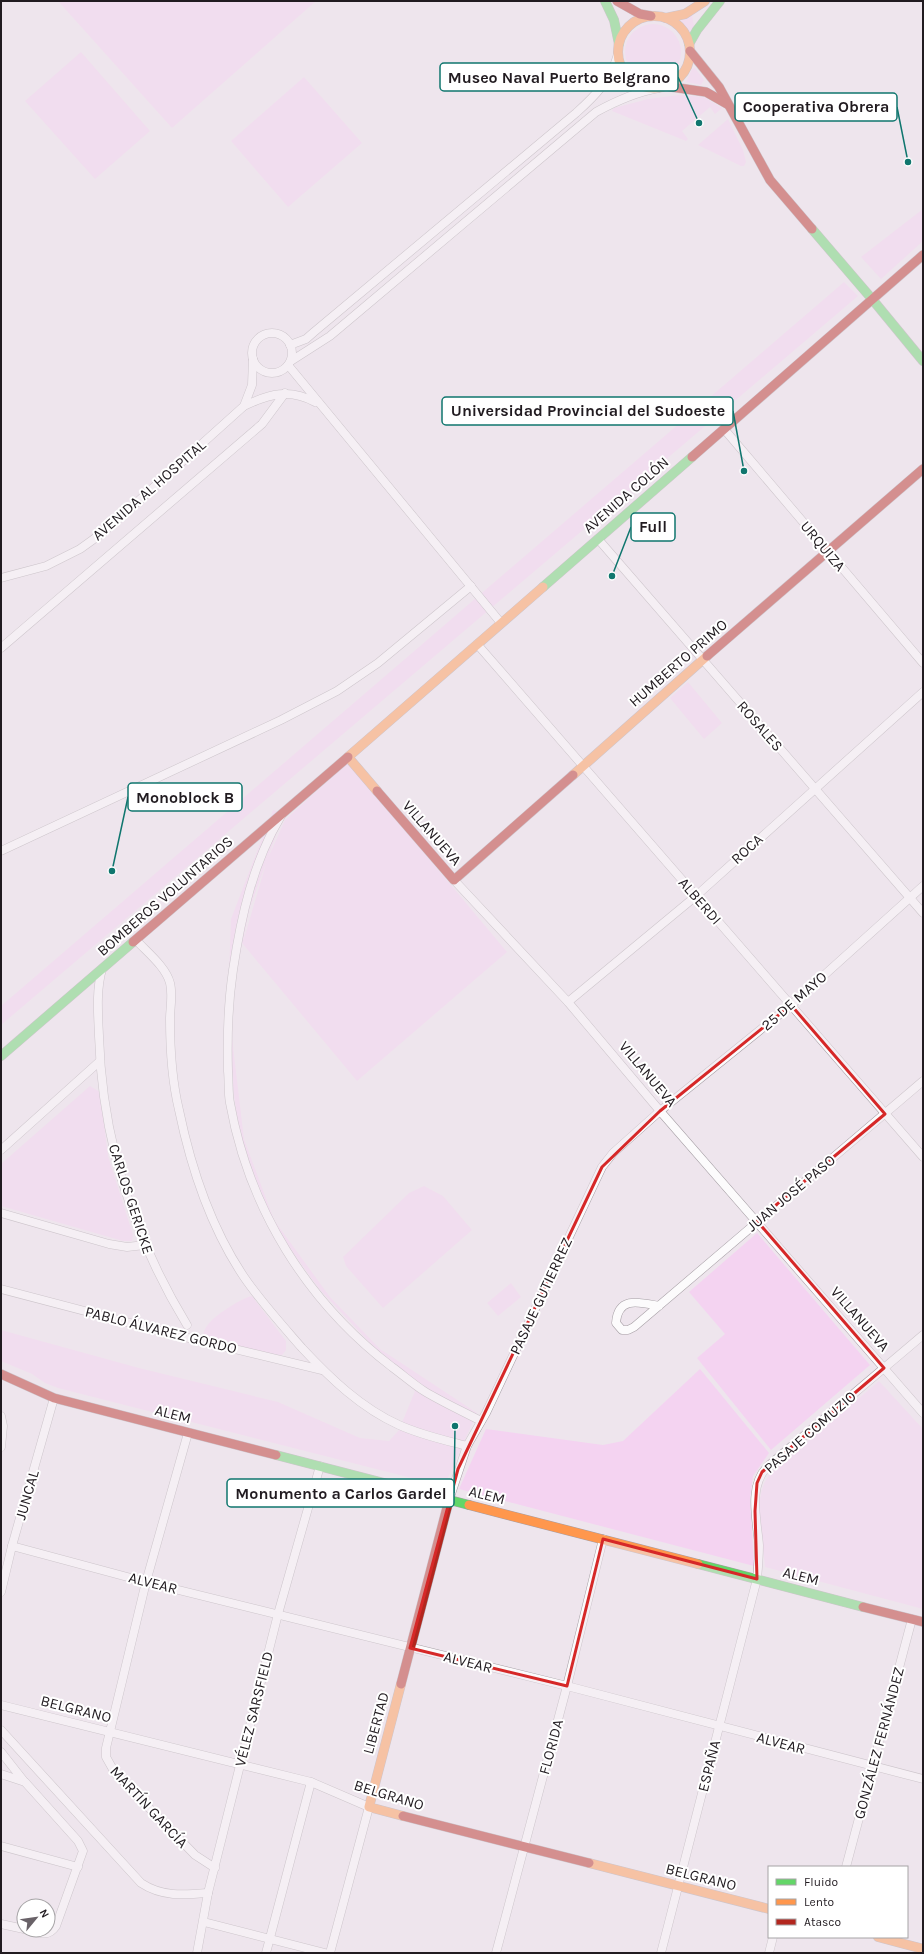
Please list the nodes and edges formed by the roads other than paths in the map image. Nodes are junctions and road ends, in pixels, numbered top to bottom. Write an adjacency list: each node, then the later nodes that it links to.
1 (605, 1): 7 (main road)
2 (617, 1): 5 (main road)
3 (705, 1): 6 (main road)
4 (716, 2): 8 (main road)
5 (652, 16): 6 (main road); 7 (main road)
6 (666, 18): 8 (main road)
7 (619, 44): 9 (main road)
8 (689, 48): 10 (main road); 11 (main road)
9 (618, 54): 10 (main road); 14 (street)
10 (662, 87): 11 (main road); 17 (street)
11 (731, 108): 13 (main road)
12 (923, 255): 13 (main road, AVENIDA COLÓN)
13 (872, 299): 16 (main road); 21 (main road, AVENIDA COLÓN)
14 (290, 345): 15 (street); 17 (street)
15 (253, 359): 17 (street); 20 (street, AVENIDA AL HOSPITAL)
16 (923, 361)
17 (290, 363): 19 (street)
18 (286, 393): 19 (street); 20 (street); 29 (street)
19 (318, 403): 26 (street)
20 (244, 406): 25 (street, AVENIDA AL HOSPITAL)
21 (724, 429): 23 (main road, AVENIDA COLÓN); 24 (street, URQUIZA)
22 (923, 469): 24 (main road, HUMBERTO PRIMO)
23 (598, 539): 27 (main road, AVENIDA COLÓN); 30 (street, ROSALES)
24 (828, 551): 30 (main road, HUMBERTO PRIMO); 31 (street, URQUIZA)
25 (1, 578)
26 (471, 586): 27 (street); 37 (street)
27 (501, 623): 28 (main road, AVENIDA COLÓN)
28 (477, 644): 33 (main road, AVENIDA COLÓN); 34 (street, ALBERDI)
29 (1, 648)
30 (702, 660): 34 (main road, HUMBERTO PRIMO); 35 (street, ROSALES)
31 (923, 663)
32 (923, 692): 35 (street, ROCA)
33 (348, 757): 36 (main road, BOMBEROS VOLUNTARIOS); 38 (main road, VILLANUEVA)
34 (582, 766): 38 (main road, HUMBERTO PRIMO); 40 (street, ALBERDI)
35 (814, 788): 40 (street, ROCA); 41 (street, ROSALES)
36 (290, 807): 43 (main road, BOMBEROS VOLUNTARIOS); 67 (street)
37 (1, 851)
38 (454, 880): 45 (street, VILLANUEVA)
39 (923, 886): 41 (street, 25 DE MAYO)
40 (696, 896): 45 (street, ROCA); 46 (street, ALBERDI)
41 (910, 898): 42 (street, ROSALES); 46 (street, 25 DE MAYO)
42 (923, 913)
43 (136, 940): 44 (main road, BOMBEROS VOLUNTARIOS); 62 (street)
44 (102, 969): 47 (main road, BOMBEROS VOLUNTARIOS); 48 (street, CARLOS GERICKE)
45 (568, 1002): 50 (street, VILLANUEVA)
46 (791, 1005): 50 (street, 25 DE MAYO); 51 (street, ALBERDI)
47 (1, 1056)
48 (100, 1061): 52 (street); 56 (street, CARLOS GERICKE)
49 (923, 1081): 51 (street, JUAN JOSÉ PASO)
50 (660, 1112): 55 (street, VILLANUEVA); 67 (street, PASAJE GUTIERREZ)
51 (885, 1114): 53 (street, ALBERDI); 55 (street, JUAN JOSÉ PASO)
52 (1, 1150)
53 (923, 1157)
54 (1, 1213): 56 (street)
55 (757, 1221): 58 (street, JUAN JOSÉ PASO); 61 (street, VILLANUEVA)
56 (145, 1245): 59 (street, CARLOS GERICKE)
57 (1, 1289): 62 (street, PABLO ÁLVAREZ GORDO)
58 (659, 1306): 58 (street, JUAN JOSÉ PASO)
59 (187, 1325)
60 (923, 1334): 61 (street, PASAJE COMUZIO)
61 (884, 1368): 65 (street, VILLANUEVA); 75 (street, PASAJE COMUZIO)
62 (322, 1370): 69 (street)
63 (1, 1374): 64 (main road, ALEM)
64 (54, 1398): 68 (main road, ALEM); 74 (street, JUNCAL)
65 (923, 1413)
66 (1, 1416): 70 (street)
67 (481, 1421): 69 (street, PASAJE GUTIERREZ)
68 (188, 1433): 71 (main road, ALEM); 76 (street, MARTÍN GARCÍA)
69 (467, 1446): 72 (street, PASAJE GUTIERREZ)
70 (1, 1447)
71 (320, 1466): 72 (main road, ALEM); 78 (street, VÉLEZ SARSFIELD)
72 (449, 1500): 73 (main road, ALEM); 81 (main road, LIBERTAD)
73 (603, 1540): 75 (main road, ALEM); 82 (street, FLORIDA)
74 (12, 1546): 76 (street, ALVEAR); 77 (street, JUNCAL)
75 (757, 1579): 79 (main road, ALEM); 84 (street, ESPAÑA)
76 (146, 1582): 78 (street, ALVEAR); 86 (street, MARTÍN GARCÍA)
77 (1, 1592)
78 (278, 1614): 81 (street, ALVEAR); 88 (street, VÉLEZ SARSFIELD)
79 (912, 1619): 80 (main road, ALEM); 89 (street, GONZÁLEZ FERNÁNDEZ)
80 (923, 1622)
81 (410, 1648): 82 (street, ALVEAR); 94 (main road, LIBERTAD)
82 (567, 1686): 84 (street, ALVEAR); 96 (street, FLORIDA)
83 (1, 1705): 86 (street, BELGRANO)
84 (720, 1727): 89 (street, ALVEAR); 100 (street, ESPAÑA)
85 (1, 1730): 101 (street)
86 (111, 1731): 88 (street, BELGRANO); 99 (street, MARTÍN GARCÍA)
87 (1, 1752): 92 (street)
88 (241, 1764): 93 (street, BELGRANO); 99 (street, VÉLEZ SARSFIELD)
89 (874, 1767): 91 (street, ALVEAR); 97 (street, GONZÁLEZ FERNÁNDEZ)
90 (1, 1774): 92 (street)
91 (923, 1779)
92 (25, 1782): 98 (street)
93 (311, 1782): 94 (street, BELGRANO); 107 (street)
94 (369, 1807): 96 (main road, BELGRANO); 114 (street, LIBERTAD)
95 (1, 1846): 98 (street)
96 (524, 1846): 100 (main road, BELGRANO); 115 (street, FLORIDA)
97 (846, 1866)
98 (78, 1867): 105 (street)
99 (215, 1868): 101 (street, VÉLEZ SARSFIELD)
100 (679, 1886): 102 (main road, BELGRANO); 116 (street, ESPAÑA)
101 (208, 1893): 103 (street, VÉLEZ SARSFIELD)
102 (768, 1909)
103 (204, 1922): 107 (street); 111 (street, VÉLEZ SARSFIELD)
104 (1, 1924): 106 (street)
105 (56, 1926)
106 (16, 1927)
107 (270, 1938): 112 (street); 113 (street)
108 (773, 1938): 117 (street)
109 (882, 1938): 110 (main road)
110 (923, 1949)
111 (197, 1953)
112 (266, 1953)
113 (325, 1953)
114 (330, 1953)
115 (496, 1953)
116 (661, 1953)
117 (769, 1953)

